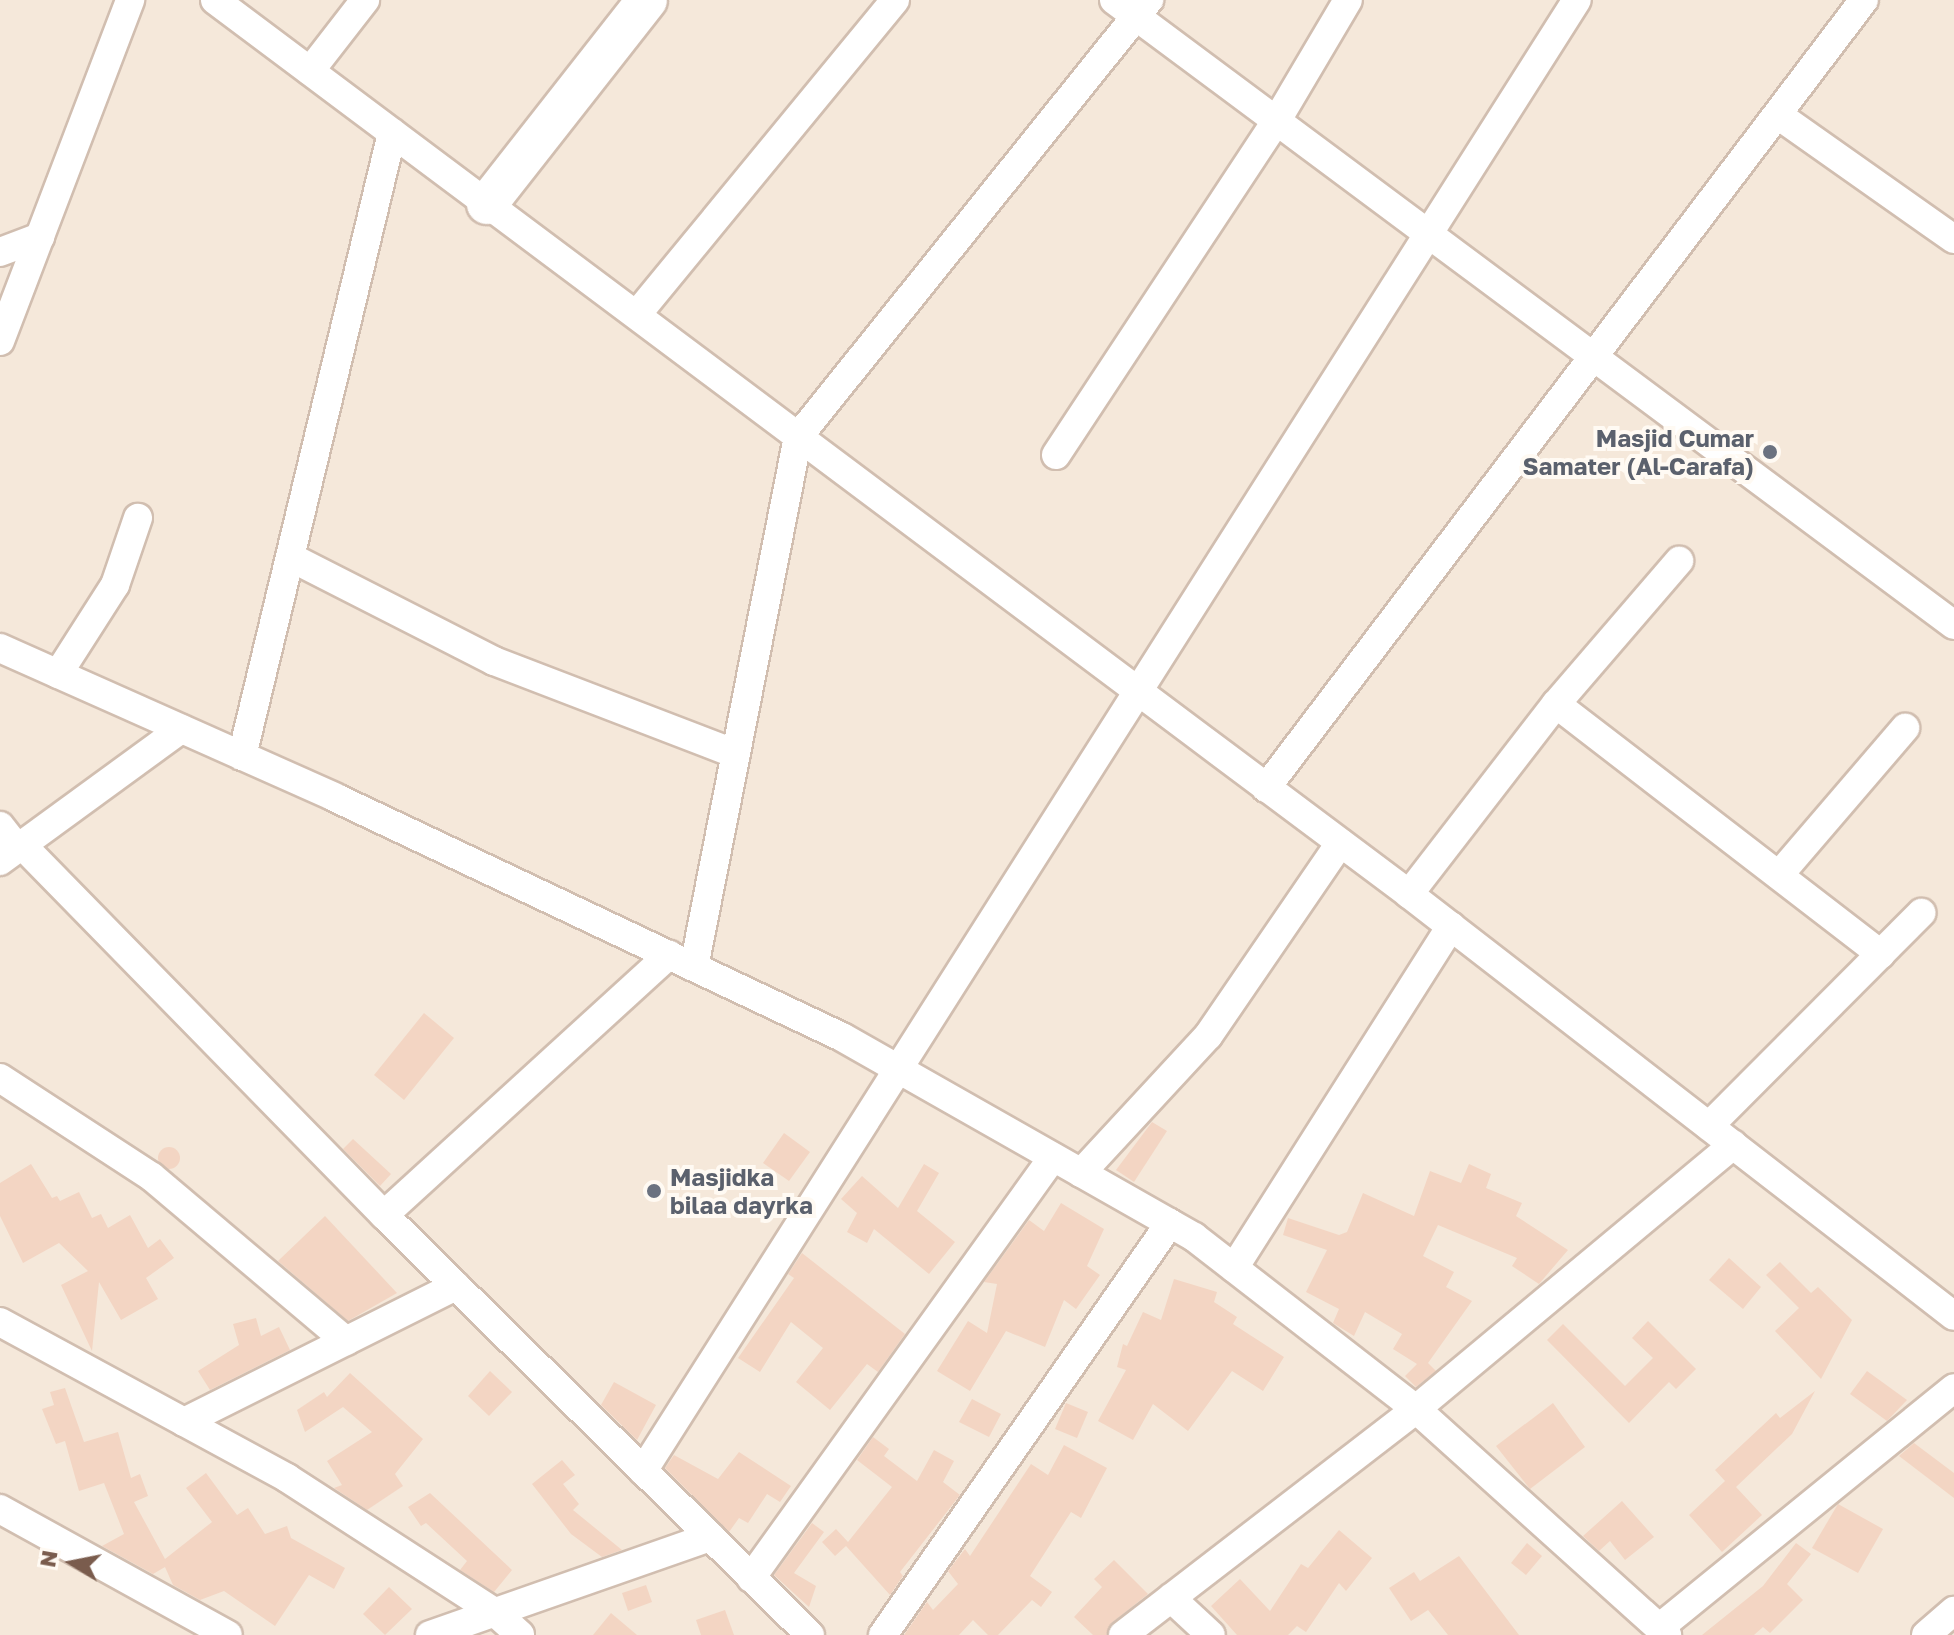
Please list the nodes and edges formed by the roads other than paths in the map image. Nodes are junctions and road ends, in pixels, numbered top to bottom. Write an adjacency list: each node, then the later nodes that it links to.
1 (130, 0): 17 (street)
2 (215, 0): 11 (street)
3 (365, 0): 11 (street)
4 (647, 0): 15 (street)
5 (895, 0): 20 (street)
6 (1114, 0): 10 (street)
7 (1348, 0): 13 (street)
8 (1577, 0): 16 (street)
9 (1864, 0): 12 (street)
10 (1143, 8): 13 (street); 23 (street)
11 (310, 71): 14 (street)
12 (1778, 115): 18 (street); 22 (street)
13 (1277, 120): 16 (street); 24 (street)
14 (392, 133): 15 (street); 26 (street)
15 (487, 204): 20 (street)
16 (1430, 232): 22 (street); 31 (street)
17 (40, 237): 19 (street); 21 (street)
18 (1954, 239)
19 (0, 252)
20 (638, 313): 23 (street)
21 (0, 341)
22 (1596, 357): 28 (street); 37 (street)
23 (798, 437): 31 (street); 35 (street)
24 (1056, 455)
25 (138, 518): 30 (street)
26 (290, 557): 35 (street); 36 (street)
27 (1679, 561): 32 (street)
28 (1954, 625)
29 (0, 648): 30 (street)
30 (58, 674): 34 (street)
31 (1140, 693): 37 (street); 46 (street)
32 (1556, 704): 40 (street); 41 (street)
33 (1905, 728): 40 (street)
34 (181, 729): 36 (street); 39 (street)
35 (736, 754): 45 (street)
36 (242, 756): 45 (street)
37 (1266, 788): 38 (street)
38 (1340, 843): 41 (street); 51 (street)
39 (10, 845): 52 (street)
40 (1779, 875): 44 (street)
41 (1409, 894): 43 (street)
42 (1921, 913): 44 (street)
43 (1451, 926): 48 (street); 54 (street)
44 (1881, 954): 48 (street)
45 (681, 961): 46 (street); 52 (street)
46 (898, 1068): 50 (street); 62 (street)
47 (0, 1078): 58 (street)
48 (1709, 1126): 49 (street)
49 (1733, 1145): 56 (street); 60 (street)
50 (1053, 1157): 51 (street); 65 (street)
51 (1081, 1173): 53 (street)
52 (384, 1215): 55 (street)
53 (1170, 1223): 54 (street); 74 (street)
54 (1234, 1268): 60 (street)
55 (456, 1286): 58 (street); 62 (street)
56 (1954, 1316)
57 (0, 1322): 61 (street)
58 (346, 1341): 61 (street)
59 (1954, 1388): 69 (street)
60 (1416, 1409): 66 (street); 69 (street)
61 (184, 1422): 68 (street)
62 (643, 1471): 64 (street)
63 (0, 1509): 70 (street)
64 (710, 1537): 65 (street); 68 (street)
65 (751, 1578): 73 (street)
66 (1171, 1598): 75 (street); 76 (street)
67 (1954, 1611): 77 (street)
68 (497, 1614): 71 (street); 72 (street)
69 (1663, 1632)
70 (228, 1635)
71 (430, 1635)
72 (520, 1635)
73 (810, 1635)
74 (883, 1635)
75 (1123, 1635)
76 (1211, 1635)
77 (1926, 1635)

